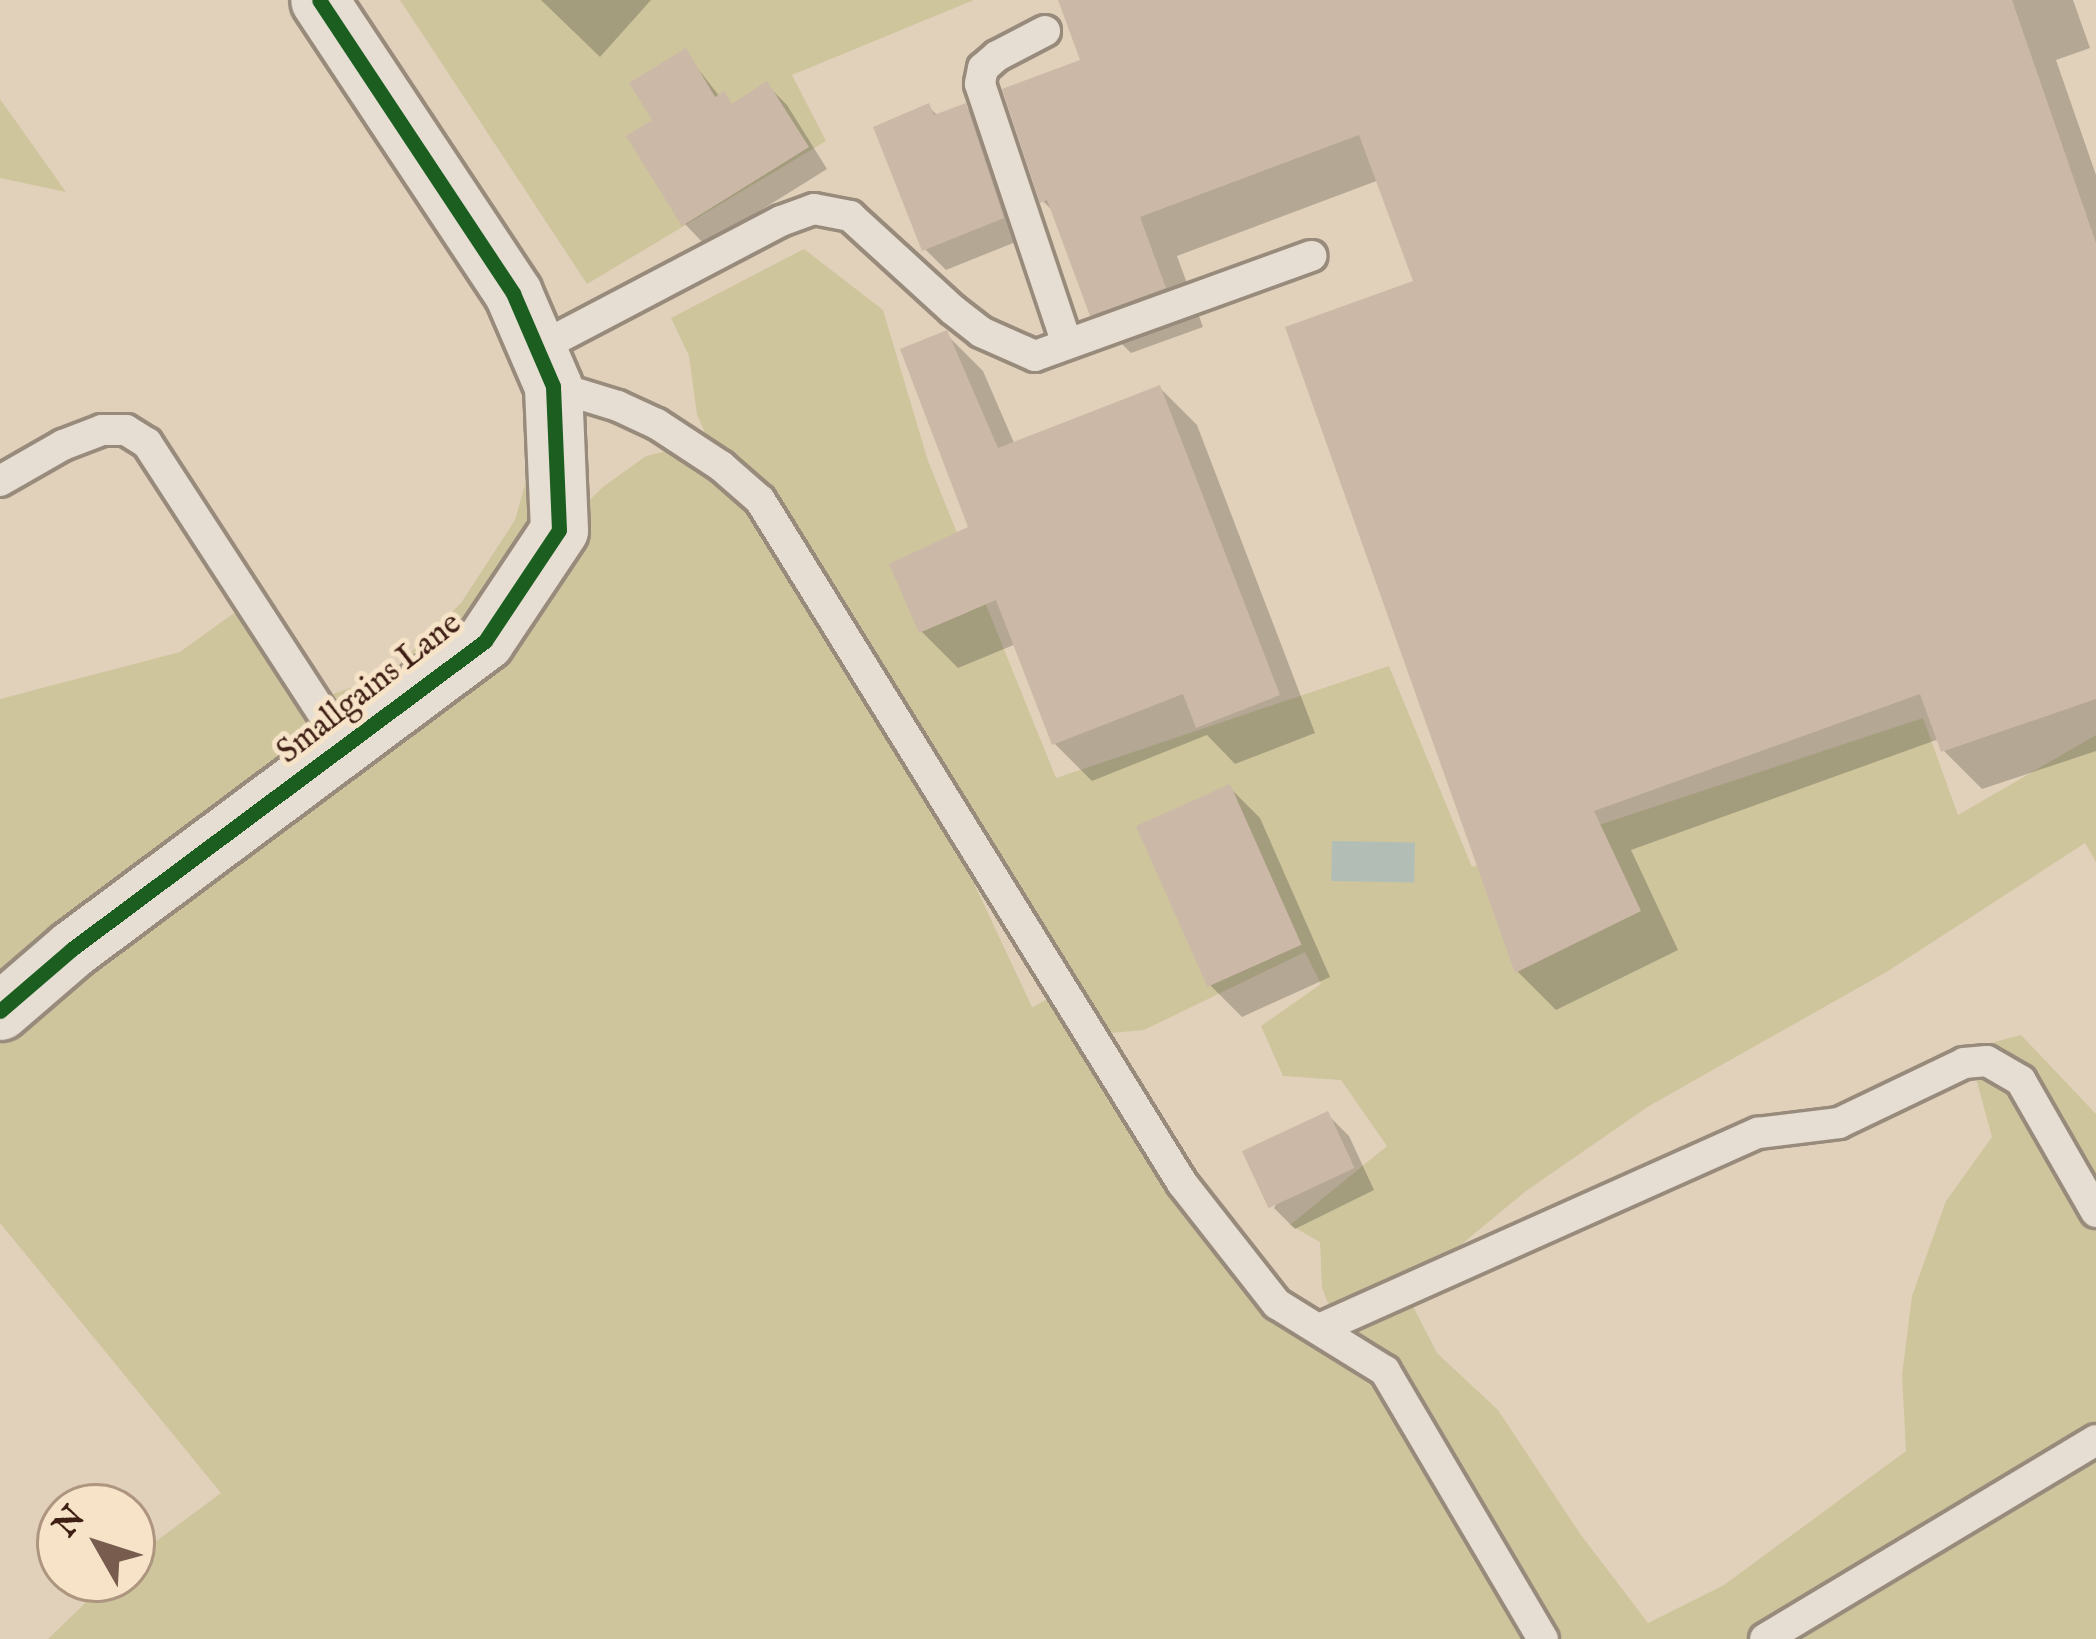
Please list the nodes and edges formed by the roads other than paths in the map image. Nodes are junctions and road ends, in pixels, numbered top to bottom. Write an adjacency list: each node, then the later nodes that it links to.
1 (319, 0): 5 (street, Smallgains Lane)
2 (1045, 31): 4 (lane)
3 (1312, 256): 4 (lane)
4 (1067, 344): 5 (lane)
5 (545, 368): 7 (street, Smallgains Lane); 10 (lane)
6 (0, 481): 7 (lane)
7 (345, 748): 8 (street, Smallgains Lane)
8 (0, 1011)
9 (2096, 1212): 10 (lane)
10 (1319, 1329): 12 (lane)
11 (2096, 1440): 13 (lane)
12 (1543, 1639)
13 (1765, 1639)

